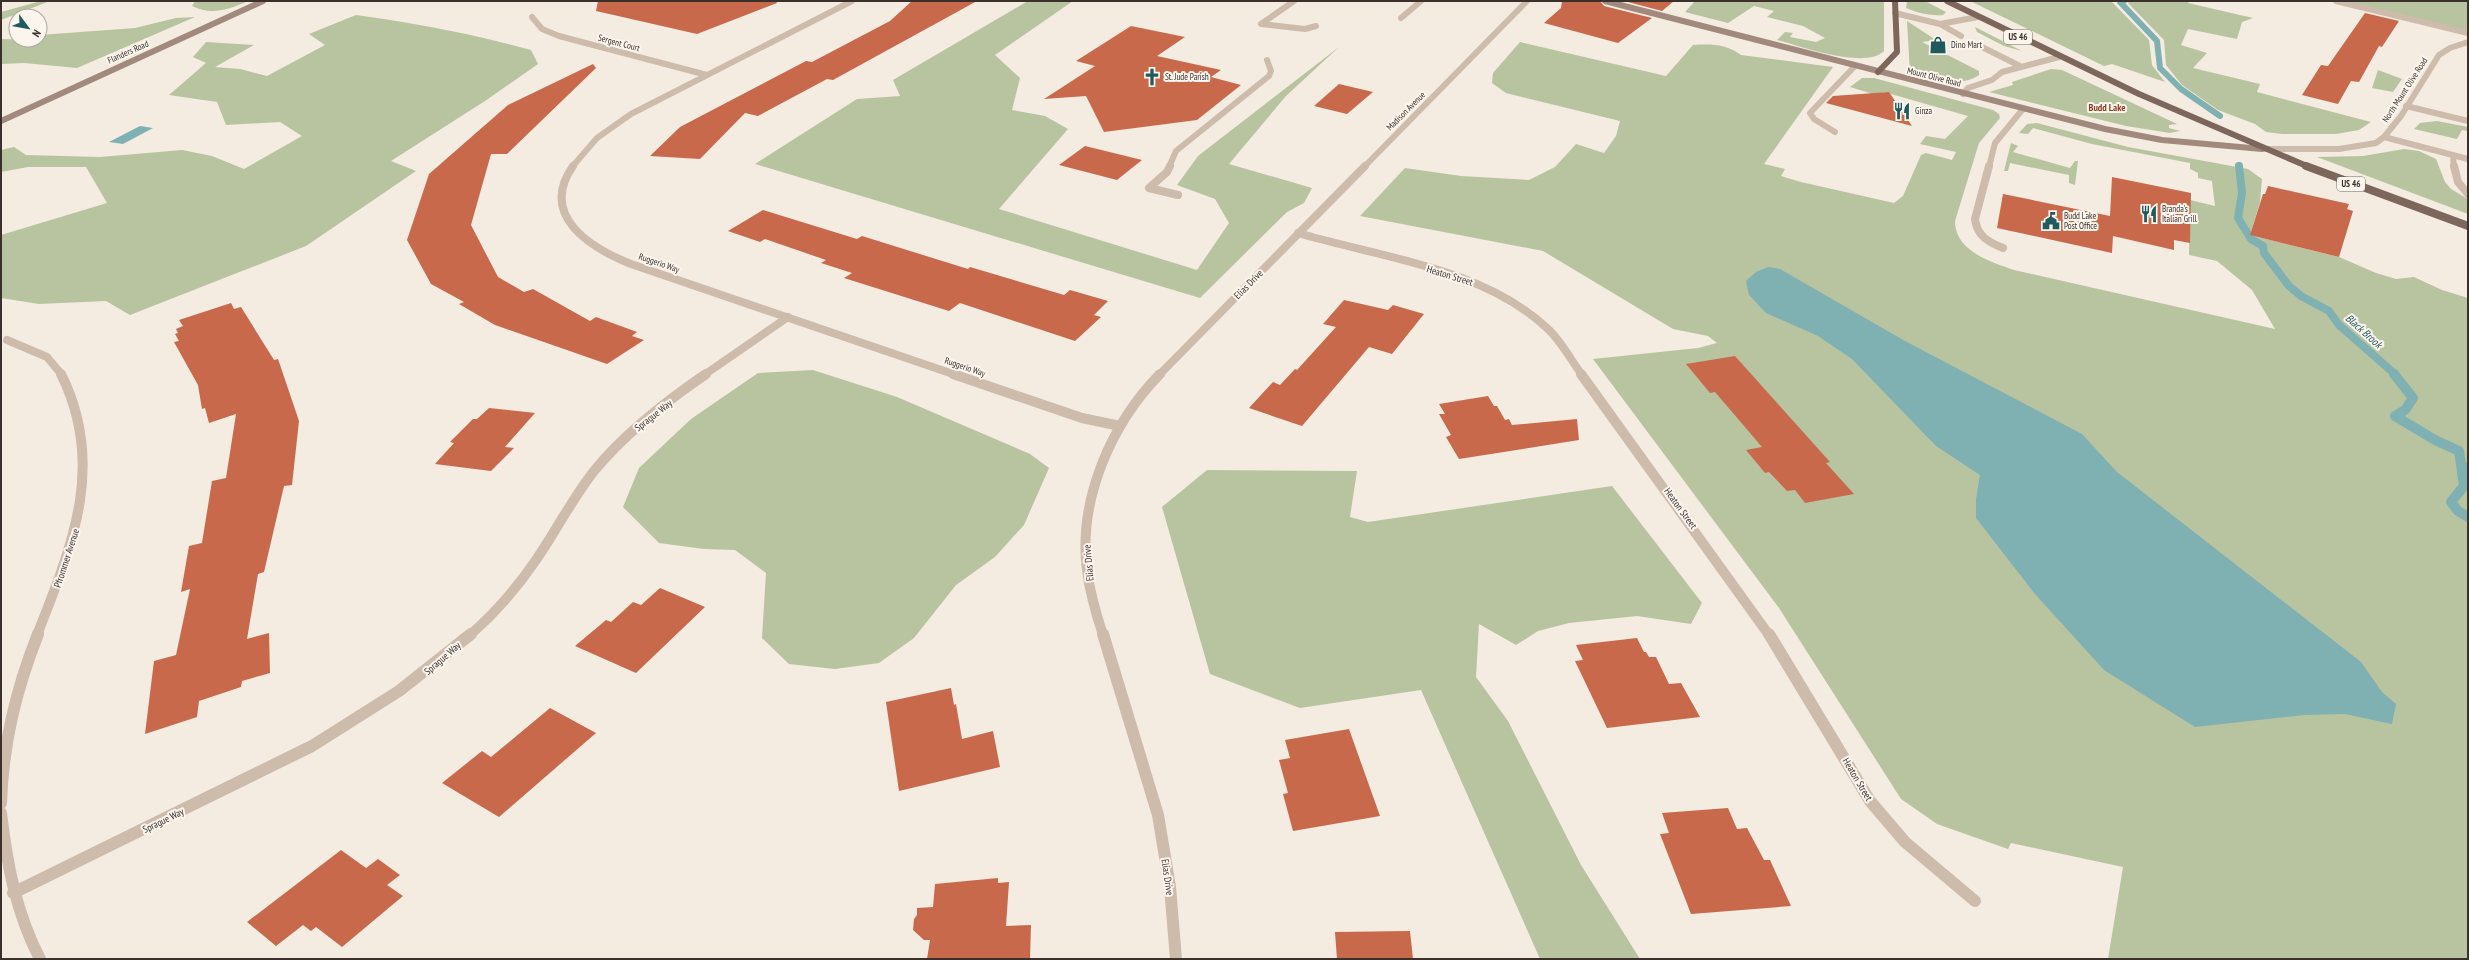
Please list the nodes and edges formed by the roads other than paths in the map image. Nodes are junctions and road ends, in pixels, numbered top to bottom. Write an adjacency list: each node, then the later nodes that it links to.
1 (263, 1): 31 (main road, Flanders Road)
2 (852, 1): 27 (street, Ruggerio Way)
3 (1294, 1): 15 (street)
4 (1421, 1): 13 (street)
5 (1527, 1): 43 (street, Madison Avenue)
6 (1605, 1): 24 (main road, Mount Olive Road)
7 (1895, 1): 10 (main road)
8 (1947, 1): 12 (main road, US 46)
9 (2336, 1): 16 (street)
10 (1895, 13): 14 (street); 26 (main road)
11 (532, 17): 27 (street, Sergent Court)
12 (1978, 17): 14 (street); 22 (main road, US 46)
13 (1401, 18)
14 (1940, 24): 17 (street)
15 (1316, 26)
16 (2468, 33)
17 (1962, 36)
18 (2468, 42): 20 (street, North Mount Olive Road)
19 (1980, 46): 25 (street)
20 (2455, 46): 21 (street); 29 (street, North Mount Olive Road)
21 (2468, 50)
22 (2058, 57): 25 (street); 35 (main road, US 46)
23 (1267, 60): 41 (street)
24 (1855, 66): 26 (main road, Mount Olive Road); 33 (street)
25 (2020, 66): 28 (street)
26 (1878, 72): 28 (main road, Mount Olive Road)
27 (707, 75): 45 (street, Ruggerio Way)
28 (1963, 94): 30 (main road, Mount Olive Road)
29 (2406, 106): 32 (street); 34 (street, North Mount Olive Road)
30 (2023, 109): 35 (main road, Mount Olive Road); 44 (street)
31 (1, 120)
32 (2468, 121)
33 (1835, 132)
34 (2384, 137): 35 (street, North Mount Olive Road); 36 (street)
35 (2262, 150): 42 (main road, US 46)
36 (2453, 156): 37 (street); 38 (street)
37 (2468, 159)
38 (2456, 177): 39 (street); 40 (street)
39 (2468, 186)
40 (2468, 194)
41 (1178, 195)
42 (2468, 226)
43 (1298, 233): 47 (street, Elias Drive); 51 (street, Heaton Street)
44 (2003, 248)
45 (788, 317): 47 (street, Ruggerio Way); 50 (street, Sprague Way)
46 (7, 340): 48 (street, Pfrommer Avenue)
47 (1120, 426): 53 (street, Elias Drive)
48 (1, 803)
49 (1, 814): 50 (street)
50 (13, 893): 52 (street)
51 (1975, 900)
52 (40, 959)
53 (1176, 959)

